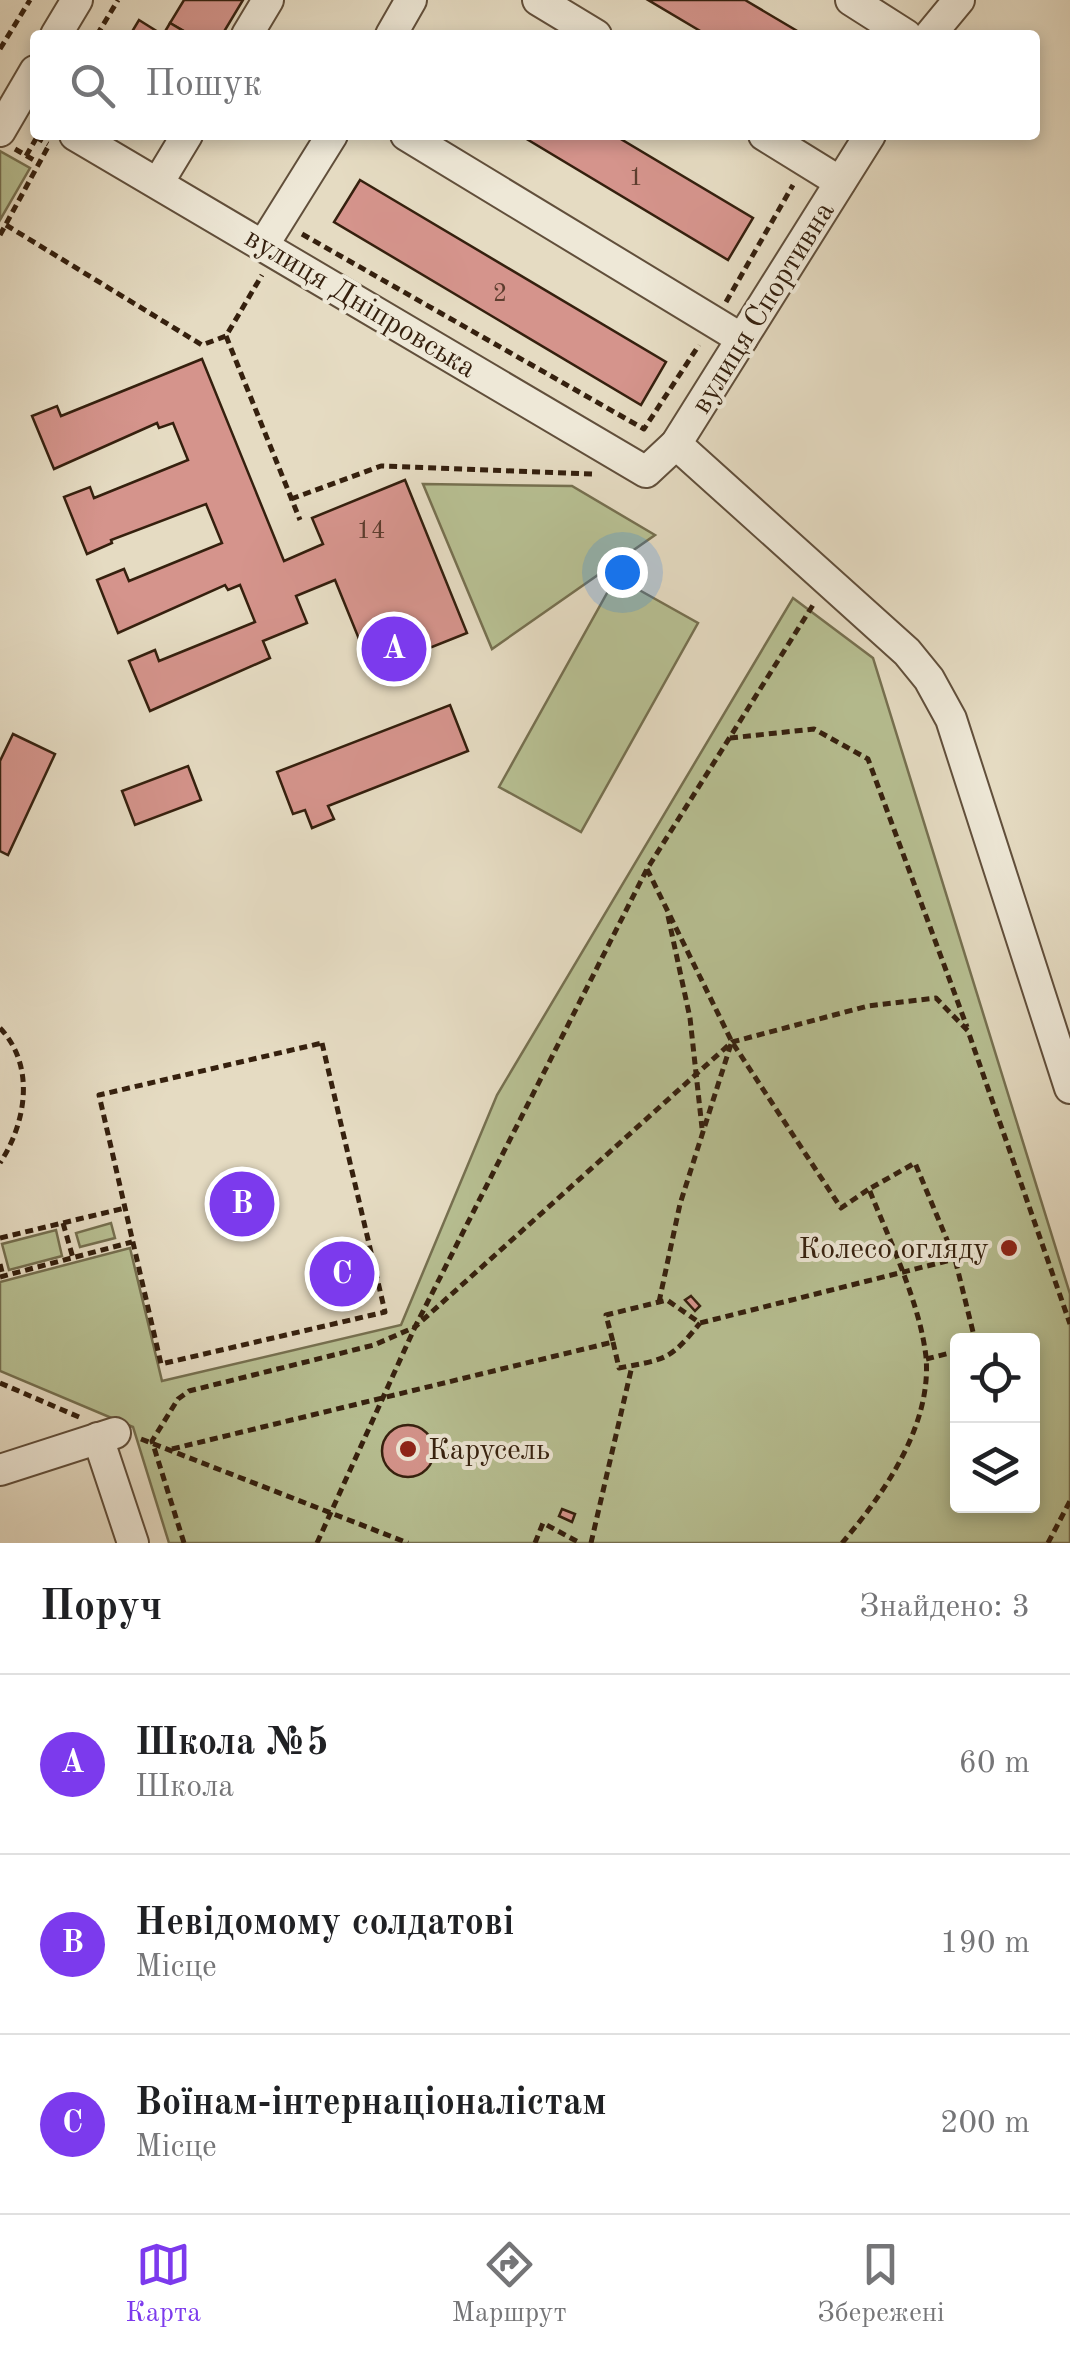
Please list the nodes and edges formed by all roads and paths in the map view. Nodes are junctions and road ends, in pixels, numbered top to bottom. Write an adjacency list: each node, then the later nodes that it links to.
1 (30, 0): 16 (path)
2 (76, 0): 9 (street)
3 (118, 0): 10 (path)
4 (268, 0): 11 (street)
5 (411, 0): 12 (street)
6 (538, 0): 13 (street)
7 (852, 0): 14 (street)
8 (958, 0): 15 (street)
9 (59, 30)
10 (99, 30)
11 (250, 30)
12 (394, 30)
13 (588, 30)
14 (898, 30)
15 (934, 30)
16 (0, 49)
17 (30, 79): 18 (street)
18 (17, 101): 19 (street)
19 (4, 138): 27 (path)
20 (35, 140): 27 (path)
21 (62, 140): 29 (path); 31 (street, вулиця Дніпровська)
22 (184, 140): 31 (street)
23 (329, 140): 34 (street)
24 (414, 140): 35 (street)
25 (773, 140): 28 (street)
26 (867, 140): 30 (street, вулиця Спортивна)
27 (26, 156): 29 (path)
28 (807, 160): 30 (street); 35 (path)
29 (39, 164): 32 (path)
30 (840, 182): 37 (street, вулиця Спортивна)
31 (158, 183): 34 (street, вулиця Дніпровська)
32 (6, 225): 33 (path); 36 (path)
33 (0, 235)
34 (270, 244): 35 (path); 36 (path); 39 (street, вулиця Дніпровська)
35 (716, 320): 37 (street)
36 (226, 336): 41 (path)
37 (742, 338): 38 (street, вулиця Спортивна)
38 (676, 444): 39 (street, вулиця Спортивна); 43 (street)
39 (646, 472)
40 (597, 474): 41 (path)
41 (291, 499): 42 (path)
42 (300, 520)
43 (828, 582): 44 (path); 51 (street)
44 (730, 738): 45 (path); 48 (path)
45 (647, 870): 46 (path); 67 (path)
46 (667, 909): 49 (path); 50 (path)
47 (0, 1028): 53 (path)
48 (968, 1032): 49 (path); 66 (path)
49 (732, 1042): 50 (path); 52 (path); 54 (path)
50 (696, 1074): 52 (path); 67 (path)
51 (1070, 1088)
52 (702, 1130): 64 (path)
53 (0, 1163)
54 (869, 1189): 60 (path); 62 (path)
55 (125, 1208): 56 (path); 58 (path); 58 (path)
56 (63, 1223): 57 (path); 59 (path)
57 (0, 1238)
58 (133, 1242): 59 (path)
59 (72, 1258): 63 (path)
60 (955, 1259): 62 (path); 68 (path)
61 (0, 1264): 63 (path)
62 (902, 1272): 65 (path); 71 (path)
63 (2, 1277)
64 (659, 1302): 65 (path); 69 (path)
65 (700, 1323): 72 (path)
66 (1070, 1324)
67 (415, 1327): 74 (path); 76 (path)
68 (972, 1333)
69 (613, 1342): 72 (path); 74 (path)
70 (950, 1354): 71 (path)
71 (926, 1359): 90 (path)
72 (632, 1366): 89 (path)
73 (0, 1383): 75 (path)
74 (381, 1400): 77 (path); 80 (path)
75 (106, 1436): 76 (path); 78 (street); 83 (street)
76 (152, 1441): 77 (path); 84 (path)
77 (172, 1449): 80 (path)
78 (0, 1470)
79 (1070, 1502): 81 (path)
80 (330, 1513): 85 (path); 86 (path)
81 (1062, 1517): 82 (path); 91 (path)
82 (1070, 1526)
83 (133, 1543)
84 (184, 1543)
85 (317, 1543)
86 (408, 1543)
87 (535, 1543): 88 (path)
88 (580, 1543)
89 (592, 1543)
90 (842, 1543)
91 (1048, 1543)

